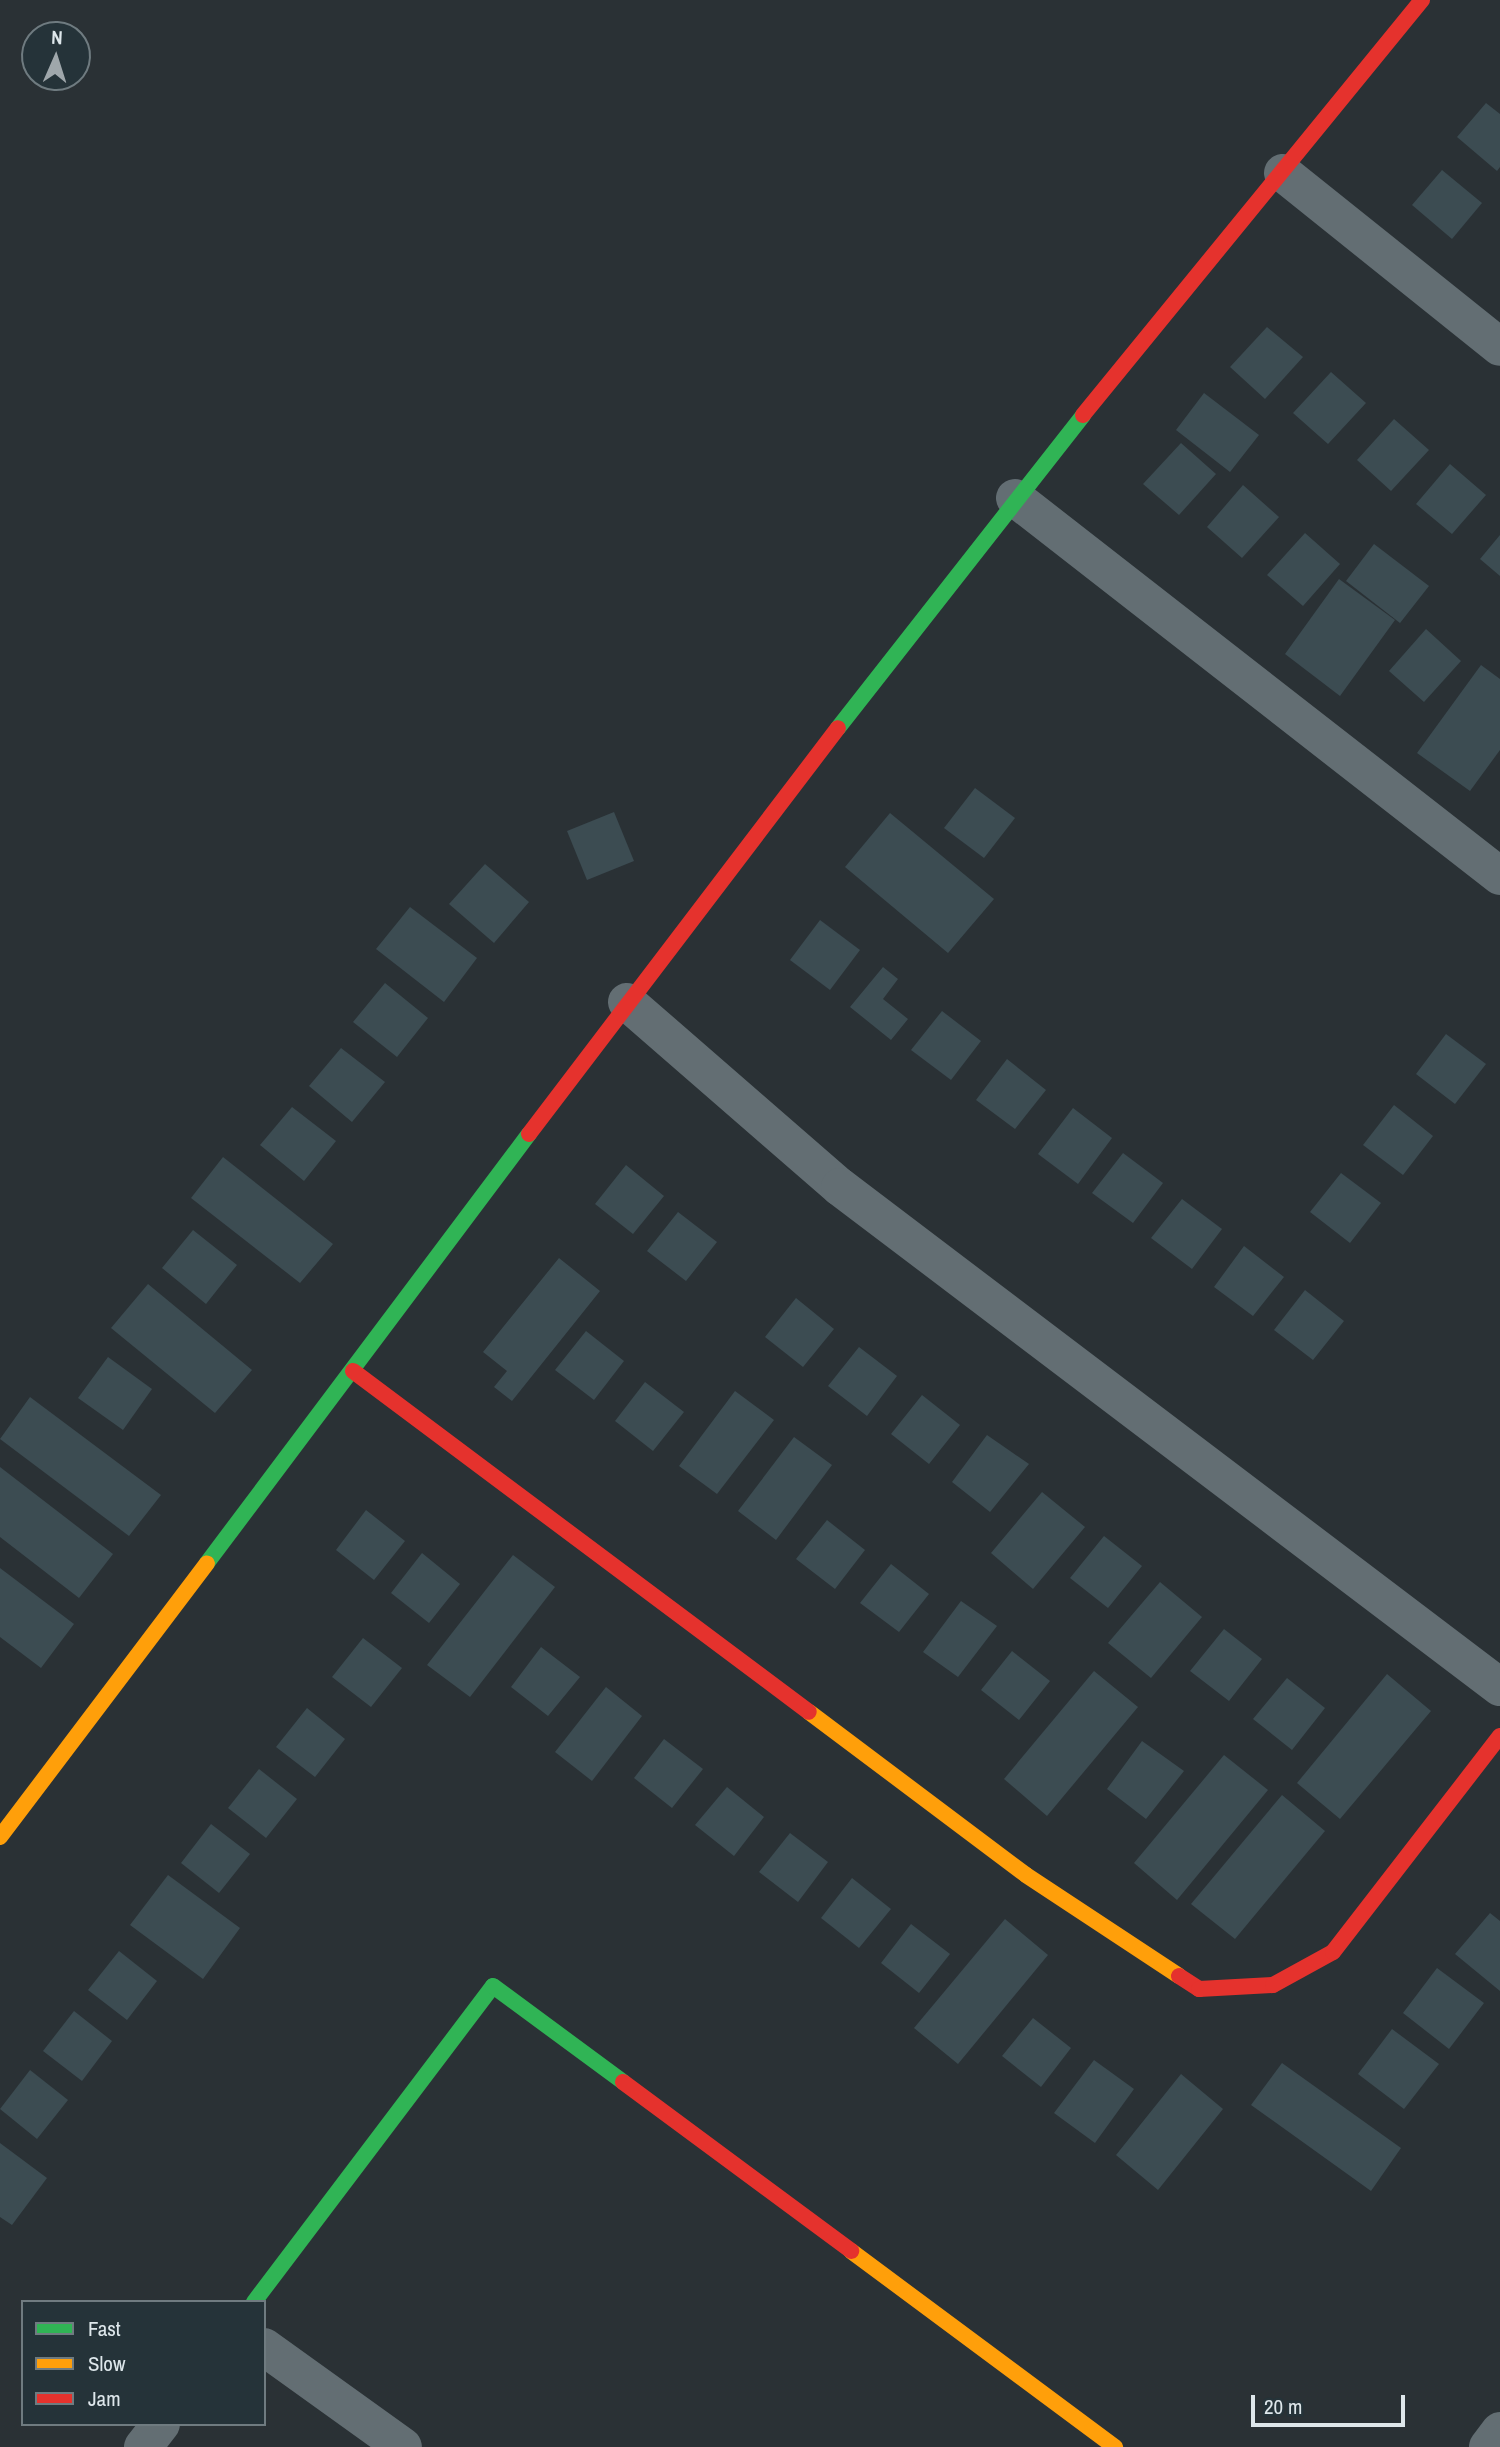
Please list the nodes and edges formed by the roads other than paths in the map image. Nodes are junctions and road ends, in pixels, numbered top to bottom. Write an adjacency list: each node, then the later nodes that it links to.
1 (1422, 0): 2 (street)
2 (1283, 173): 3 (street); 4 (street)
3 (1500, 348)
4 (1015, 498): 5 (street); 6 (street)
5 (1500, 876)
6 (627, 1002): 7 (street); 8 (street)
7 (353, 1371): 9 (street); 10 (street)
8 (1500, 1687)
9 (1500, 1736)
10 (0, 1837)
11 (256, 2300): 17 (street)
12 (266, 2348): 16 (street)
13 (159, 2426): 15 (street)
14 (1500, 2431): 18 (street)
15 (143, 2447)
16 (403, 2447)
17 (1115, 2447)
18 (1488, 2447)

